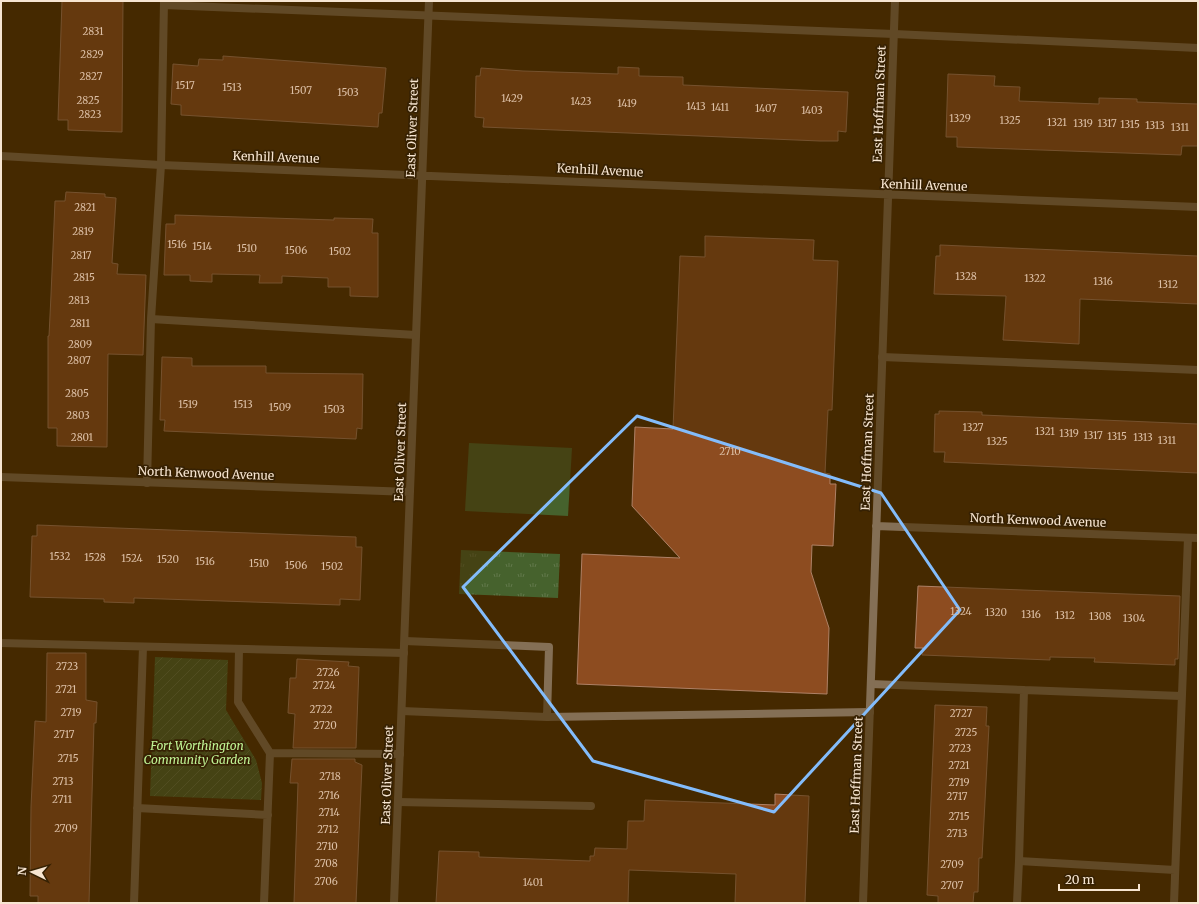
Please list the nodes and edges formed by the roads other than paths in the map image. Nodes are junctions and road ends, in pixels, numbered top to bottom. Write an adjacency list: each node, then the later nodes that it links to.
1 (429, 1): 4 (street, East Oliver Street)
2 (895, 1): 5 (street, East Hoffman Street)
3 (164, 3): 4 (street); 8 (street)
4 (428, 16): 5 (street); 9 (street, East Oliver Street)
5 (894, 34): 6 (street); 10 (street, East Hoffman Street)
6 (1198, 48)
7 (1, 156): 8 (street, Kenhill Avenue)
8 (161, 165): 9 (street, Kenhill Avenue); 12 (street)
9 (422, 175): 10 (street, Kenhill Avenue); 13 (street, East Oliver Street)
10 (888, 195): 11 (street, Kenhill Avenue); 14 (street, East Hoffman Street)
11 (1198, 207)
12 (151, 319): 13 (street); 17 (street)
13 (416, 335): 18 (street, East Oliver Street)
14 (882, 357): 15 (street); 19 (street, East Hoffman Street)
15 (1198, 370)
16 (1, 477): 17 (street, North Kenwood Avenue)
17 (147, 483): 18 (street, North Kenwood Avenue)
18 (410, 492): 22 (street, East Oliver Street)
19 (876, 526): 20 (street, North Kenwood Avenue); 27 (street, East Hoffman Street)
20 (1188, 538): 21 (street, North Kenwood Avenue); 29 (street)
21 (1198, 538)
22 (404, 641): 26 (street, East Oliver Street); 32 (street)
23 (1, 643): 24 (street)
24 (143, 647): 25 (street); 37 (street)
25 (239, 648): 26 (street); 33 (street)
26 (404, 653): 30 (street, East Oliver Street)
27 (870, 684): 28 (street); 31 (street, East Hoffman Street)
28 (1024, 690): 29 (street); 39 (street)
29 (1181, 696): 40 (street)
30 (402, 711): 32 (street); 34 (street, East Oliver Street)
31 (870, 712): 32 (street); 44 (street, East Hoffman Street)
32 (547, 717)
33 (270, 753): 34 (street); 38 (street)
34 (400, 754): 35 (street, East Oliver Street)
35 (398, 802): 36 (street); 43 (street, East Oliver Street)
36 (591, 806)
37 (137, 808): 38 (street); 41 (street)
38 (268, 814): 42 (street)
39 (1019, 861): 40 (street); 45 (street)
40 (1175, 870): 46 (street)
41 (134, 903)
42 (264, 903)
43 (394, 903)
44 (863, 903)
45 (1017, 903)
46 (1174, 903)

